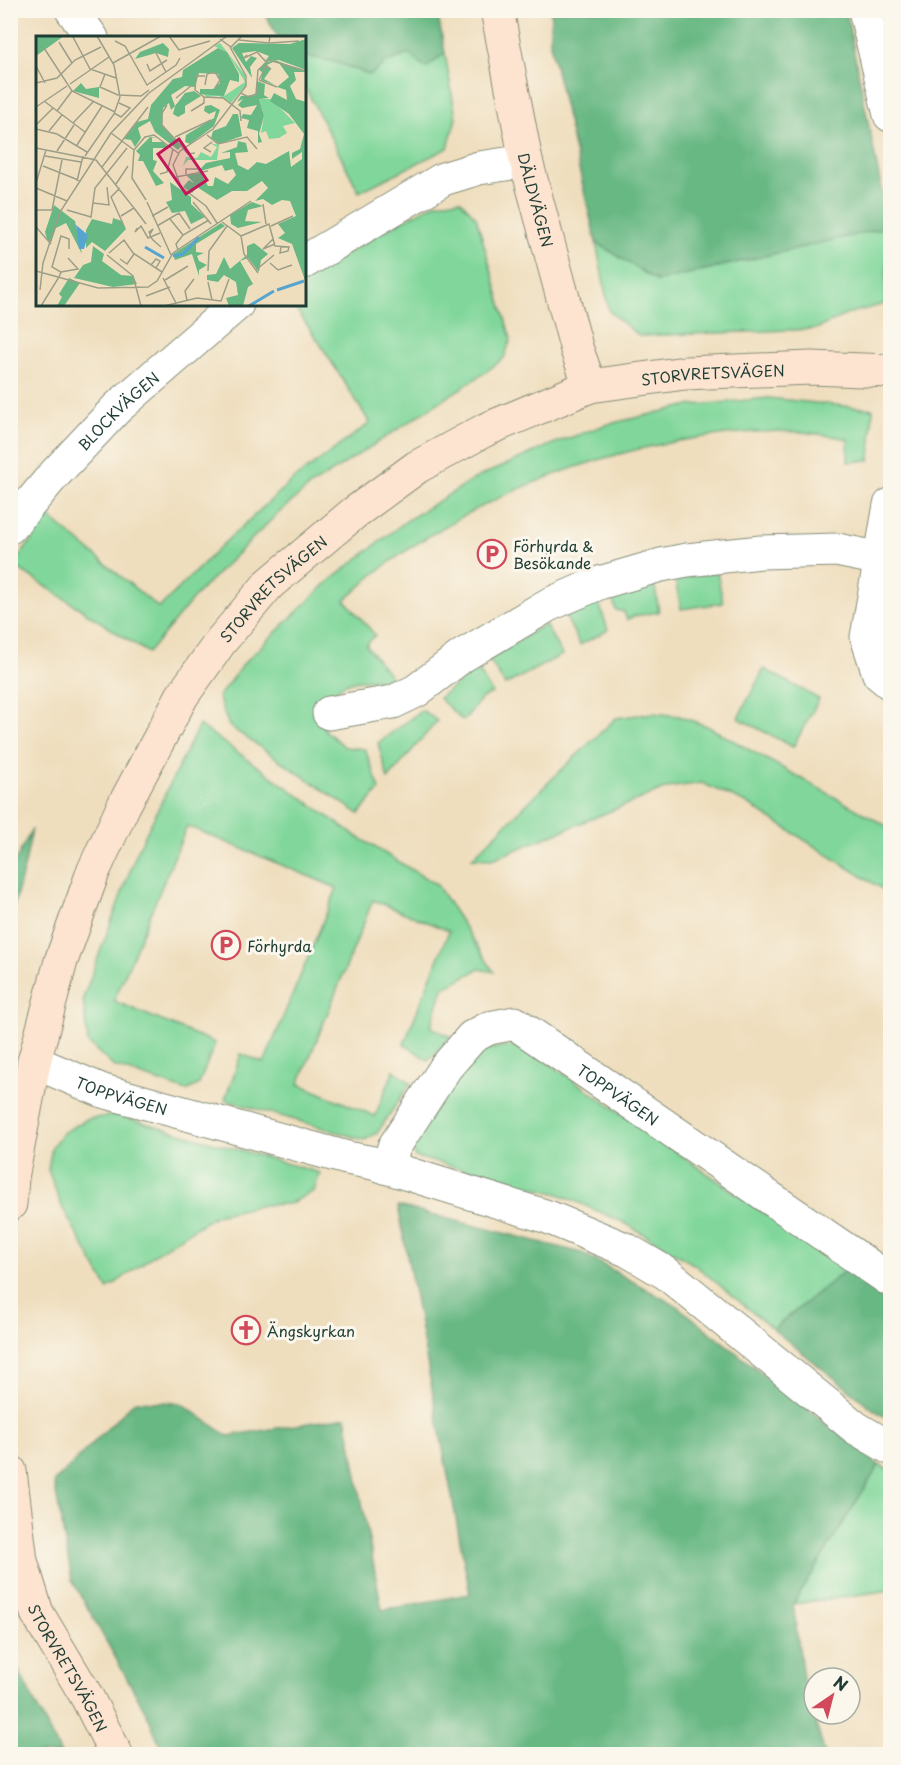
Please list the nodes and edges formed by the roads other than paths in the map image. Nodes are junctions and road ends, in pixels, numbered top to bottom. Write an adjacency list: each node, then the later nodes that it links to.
1 (72, 10): 4 (street)
2 (497, 10): 6 (street, DÄLDVÄGEN)
3 (865, 10): 5 (street)
4 (92, 36)
5 (891, 116)
6 (526, 161): 7 (street); 10 (street, DÄLDVÄGEN)
7 (306, 261)
8 (235, 306): 12 (street, BLOCKVÄGEN)
9 (891, 371): 10 (street, STORVRETSVÄGEN)
10 (590, 386): 16 (street, STORVRETSVÄGEN)
11 (891, 505): 13 (street)
12 (10, 528)
13 (881, 559): 14 (street); 15 (street)
14 (891, 683)
15 (329, 713)
16 (34, 1062): 17 (street, TOPPVÄGEN); 18 (street, STORVRETSVÄGEN)
17 (388, 1168): 19 (street, TOPPVÄGEN); 20 (street, TOPPVÄGEN)
18 (10, 1204)
19 (891, 1280)
20 (891, 1448)
21 (10, 1471): 22 (street, STORVRETSVÄGEN)
22 (116, 1755)

